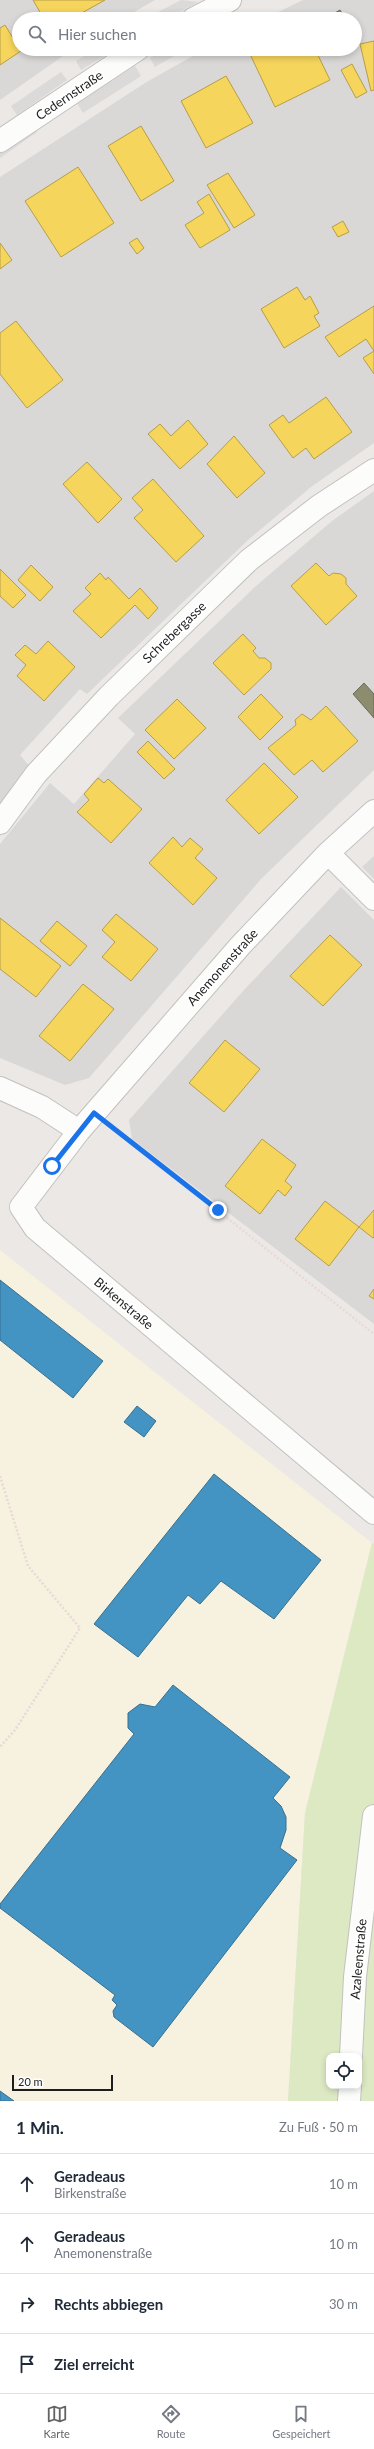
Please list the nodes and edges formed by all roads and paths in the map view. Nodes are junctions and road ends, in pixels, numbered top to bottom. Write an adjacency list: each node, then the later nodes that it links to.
1 (230, 0): 2 (street)
2 (207, 12)
3 (127, 56): 4 (street, Cedernstraße)
4 (0, 140)
5 (374, 470): 7 (street, Schrebergasse)
6 (374, 811): 8 (street, Anemonenstraße)
7 (0, 823)
8 (328, 853): 9 (street); 11 (street, Anemonenstraße)
9 (374, 899)
10 (0, 1088): 12 (street)
11 (94, 1113): 12 (street, Anemonenstraße); 13 (path)
12 (79, 1131): 15 (street, Birkenstraße)
13 (374, 1334)
14 (0, 1476): 16 (path)
15 (374, 1513)
16 (0, 1747)
17 (374, 1816): 18 (street, Azaleenstraße)
18 (351, 2053)
19 (350, 2089): 20 (street)
20 (349, 2101)

